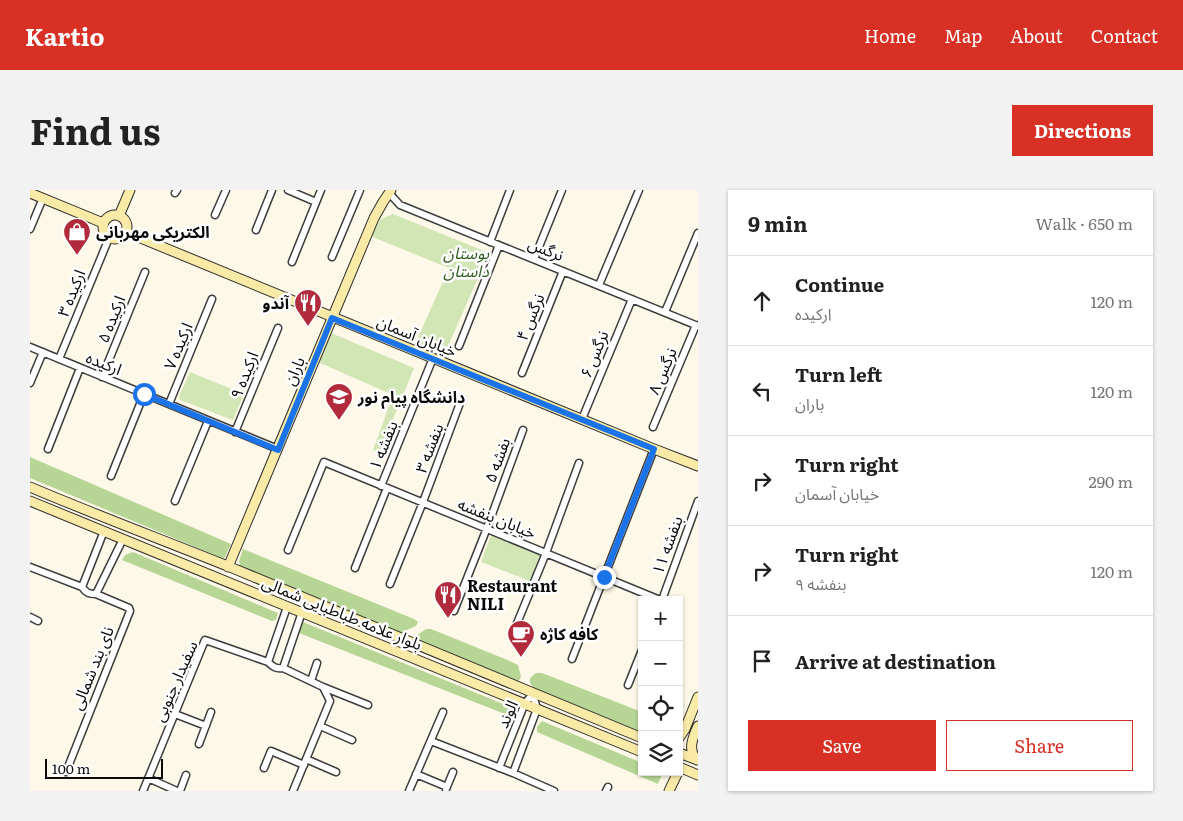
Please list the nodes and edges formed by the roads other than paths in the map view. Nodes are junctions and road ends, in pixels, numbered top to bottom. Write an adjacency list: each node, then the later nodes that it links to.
1 (130, 190): 15 (main road)
2 (226, 190): 14 (street)
3 (272, 190): 18 (street)
4 (288, 190): 13 (street)
5 (321, 190): 13 (street)
6 (360, 190): 24 (street)
7 (510, 190): 22 (street)
8 (562, 190): 25 (street)
9 (639, 190): 29 (street)
10 (390, 191): 22 (street, نرگس); 33 (main road, باران)
11 (30, 193): 12 (main road)
12 (43, 198): 16 (main road); 17 (street)
13 (316, 202): 26 (street)
14 (215, 215)
15 (119, 216): 16 (main road); 19 (main road)
16 (103, 223): 21 (main road)
17 (30, 229)
18 (256, 230)
19 (126, 232): 21 (main road); 33 (main road, خیابان آسمان)
20 (698, 233): 32 (street)
21 (109, 238): 40 (street, ارکیده ۳)
22 (490, 242): 23 (street, نرگس)
23 (499, 246): 25 (street, نرگس); 36 (street)
24 (332, 257)
25 (534, 259): 27 (street, نرگس)
26 (292, 262)
27 (563, 271): 29 (street, نرگس); 42 (street, نرگس ۴)
28 (145, 272): 43 (street, ارکیده ۵)
29 (598, 285): 31 (street, نرگس)
30 (212, 299): 47 (street, ارکیده ۷)
31 (632, 299): 32 (street, نرگس); 48 (street, نرگس ۶)
32 (665, 312): 34 (street, نرگس)
33 (332, 318): 39 (main road, خیابان آسمان); 55 (main road, باران)
34 (697, 326): 50 (street, نرگس ۸)
35 (278, 328): 52 (street, ارکیده ۹)
36 (459, 346)
37 (30, 347): 38 (street, ارکیده)
38 (43, 352): 40 (street, ارکیده); 44 (street)
39 (433, 358): 48 (main road, خیابان آسمان); 60 (street, بنفشه ۱)
40 (59, 359): 41 (street, ارکیده)
41 (80, 368): 43 (street, ارکیده); 53 (street)
42 (522, 373)
43 (102, 377): 45 (street, ارکیده)
44 (30, 383)
45 (144, 394): 47 (street, ارکیده); 58 (street)
46 (460, 403): 64 (street, بنفشه ۳)
47 (169, 404): 49 (street, ارکیده)
48 (582, 419): 54 (main road, خیابان آسمان)
49 (208, 421): 52 (street, ارکیده); 62 (street)
50 (653, 428)
51 (523, 430): 65 (street, بفشه ۵)
52 (235, 432): 55 (street, ارکیده)
53 (48, 449)
54 (654, 449): 57 (main road, خیابان آسمان); 73 (street)
55 (278, 450): 71 (main road, باران)
56 (579, 463): 69 (street)
57 (698, 466)
58 (111, 476)
59 (30, 487): 71 (main road, بلوار علامه طباطبایی شمالی)
60 (384, 487): 64 (street, خیابان بنفشه); 68 (street, خیابان بنفشه); 72 (street, بنفشه ۱)
61 (30, 501): 66 (main road, بلوار علامه طباطبایی شمالی)
62 (175, 501)
63 (698, 501): 78 (street, بنفشه ۱۱)
64 (423, 502): 65 (street, خیابان بنفشه); 74 (street, بنفشه ۳)
65 (487, 528): 69 (street, خیابان بنفشه); 80 (street, بفشه ۵)
66 (104, 531): 67 (main road, بلوار علامه طباطبایی شمالی); 75 (street)
67 (123, 539): 76 (street); 79 (main road, بلوار علامه طباطبایی شمالی)
68 (288, 550)
69 (546, 553): 73 (street, خیابان بنفشه); 84 (street)
70 (30, 567): 75 (street)
71 (228, 567): 93 (main road, بلوار علامه طباطبایی شمالی)
72 (355, 568)
73 (604, 577): 77 (street, خیابان بنفشه); 85 (street)
74 (390, 584)
75 (82, 587): 76 (street)
76 (96, 594): 117 (street, نای بند شمالی)
77 (651, 596)
78 (662, 596)
79 (288, 607): 81 (main road, بلوار علامه طباطبایی شمالی); 87 (street)
80 (454, 611)
81 (302, 612): 89 (street); 95 (main road, بلوار علامه طباطبایی شمالی)
82 (30, 617): 83 (street)
83 (38, 621)
84 (513, 633)
85 (572, 659)
86 (638, 660): 91 (street)
87 (268, 662): 89 (street); 100 (street, سفیدار جنوبی)
88 (318, 663): 90 (street)
89 (283, 668): 90 (street)
90 (310, 681): 92 (street)
91 (628, 685)
92 (323, 687): 96 (street); 102 (street)
93 (533, 694): 95 (street, الوند); 97 (street, الوند); 106 (main road, بلوار علامه طباطبایی شمالی)
94 (698, 698): 103 (main road)
95 (525, 703): 97 (main road, بلوار علامه طباطبایی شمالی); 115 (street, الوند)
96 (368, 706)
97 (537, 708): 110 (main road, بلوار علامه طباطبایی شمالی); 120 (street, الوند)
98 (211, 712): 101 (street)
99 (443, 712): 108 (street)
100 (174, 714): 101 (street); 125 (street, سفیدار جنوبی)
101 (206, 726): 109 (street)
102 (320, 726): 107 (street); 113 (street)
103 (685, 729): 104 (main road); 105 (main road)
104 (696, 730): 112 (main road)
105 (683, 732)
106 (638, 736)
107 (352, 740)
108 (431, 741): 115 (street); 121 (street)
109 (199, 744)
110 (638, 750)
111 (683, 754): 112 (main road)
112 (698, 760)
113 (305, 762): 114 (street); 118 (street); 129 (street)
114 (264, 768)
115 (499, 768): 120 (street)
116 (683, 770): 123 (main road)
117 (66, 772)
118 (336, 772)
119 (453, 772): 126 (street)
120 (513, 773): 131 (street)
121 (416, 774): 126 (street); 130 (street)
122 (186, 775): 128 (street)
123 (698, 775)
124 (676, 776): 132 (main road)
125 (148, 778): 127 (street, سفیدار جنوبی); 128 (street)
126 (447, 789)
127 (143, 791)
128 (179, 791)
129 (293, 791)
130 (409, 791)
131 (554, 791)
132 (669, 791)

